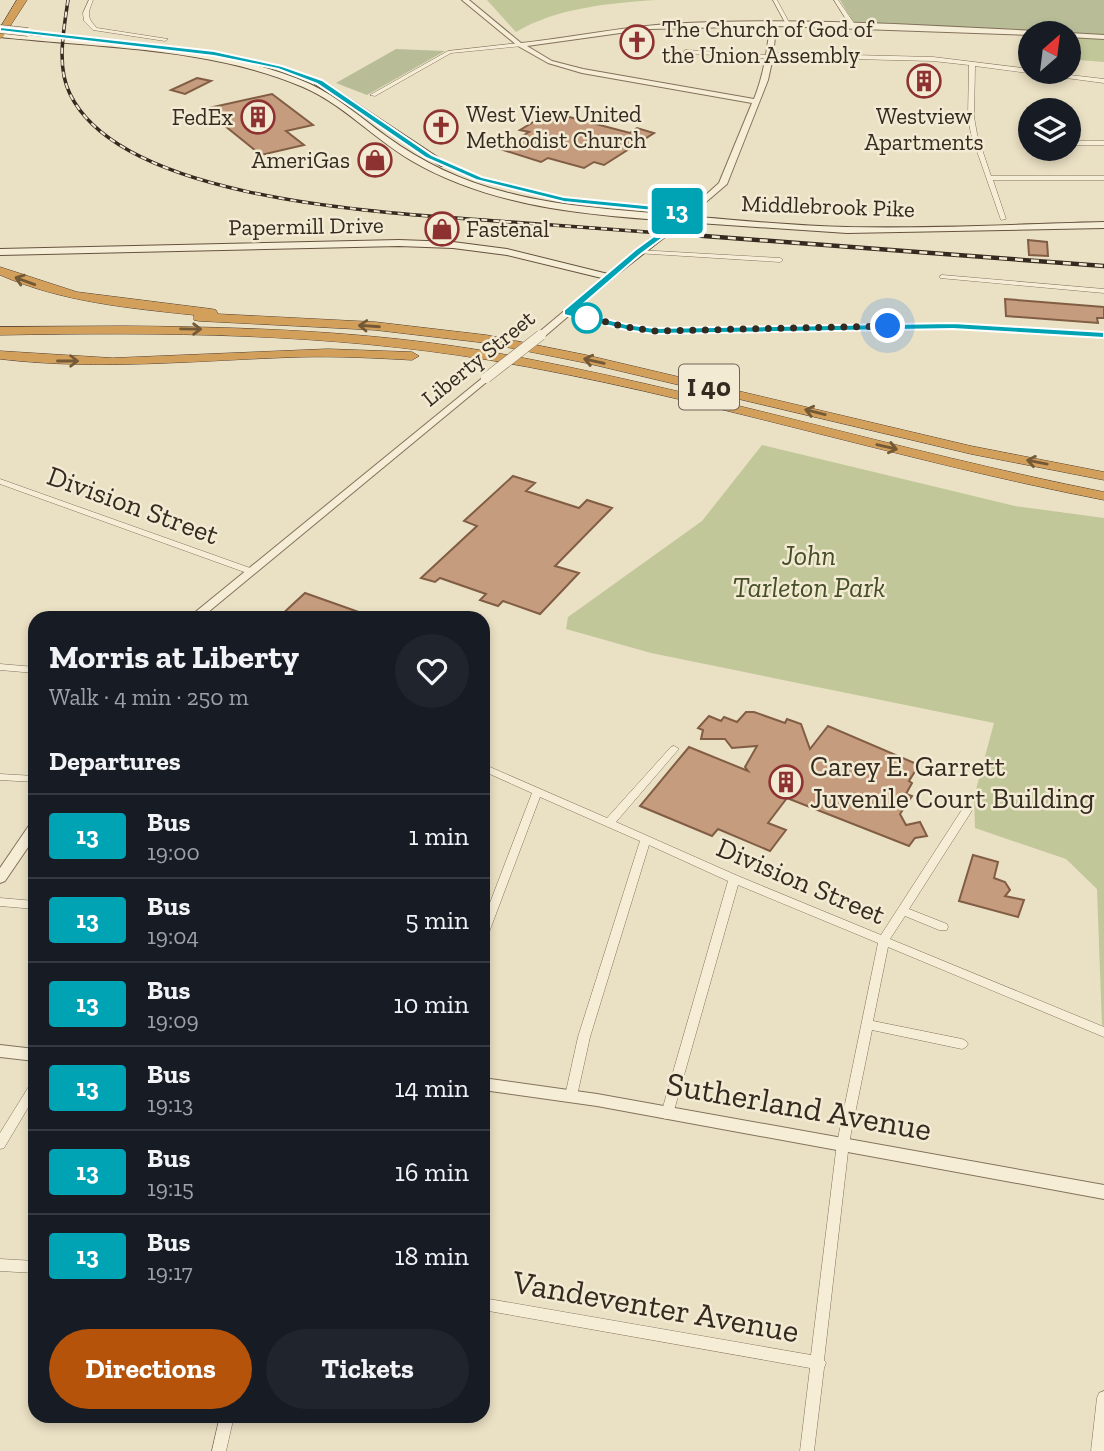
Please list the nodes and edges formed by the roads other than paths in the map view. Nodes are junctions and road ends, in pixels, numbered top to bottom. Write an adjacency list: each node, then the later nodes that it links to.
1 (22, 0): 11 (highway)
2 (91, 0): 17 (street)
3 (465, 0): 16 (street)
4 (775, 0): 7 (street)
5 (836, 0): 8 (street)
6 (773, 25): 7 (street); 16 (street); 19 (street, Liberty Street)
7 (789, 25): 8 (street)
8 (853, 26): 10 (street)
9 (0, 29): 12 (main road, Middlebrook Pike, bridge)
10 (1018, 32)
11 (0, 35): 12 (main road, Middlebrook Pike)
12 (24, 35): 17 (main road, Middlebrook Pike)
13 (1082, 36): 14 (street)
14 (1104, 37)
15 (165, 38): 17 (street)
16 (520, 45): 24 (street); 25 (street)
17 (147, 46): 30 (main road, Middlebrook Pike); 32 (main road, Middlebrook Pike)
18 (686, 52): 19 (street)
19 (770, 56): 20 (street); 25 (street, Liberty Street)
20 (972, 64): 21 (street); 28 (street)
21 (1018, 70)
22 (1082, 78): 23 (street)
23 (1104, 81)
24 (373, 95)
25 (756, 101): 30 (street, Liberty Street)
26 (1081, 143): 27 (street)
27 (1104, 143)
28 (989, 178): 29 (street); 33 (street)
29 (1104, 178)
30 (692, 212): 32 (main road, Liberty Street); 33 (main road, Middlebrook Pike)
31 (1104, 217): 33 (main road, Middlebrook Pike)
32 (682, 219): 34 (main road, Middlebrook Pike); 36 (main road, Liberty Street)
33 (1003, 219)
34 (1104, 225)
35 (0, 252): 39 (main road, Papermill Drive)
36 (638, 252): 37 (street); 39 (main road, Liberty Street)
37 (780, 260)
38 (0, 271): 44 (highway, one-way to 38)
39 (610, 277): 42 (street, Liberty Street)
40 (942, 277): 41 (street)
41 (1104, 290)
42 (568, 313): 46 (street); 52 (street, Liberty Street, bridge)
43 (0, 321): 44 (highway, I 40)
44 (310, 322): 49 (highway, I 40, one-way to 44)
45 (0, 331): 48 (highway, I 40, one-way to 48)
46 (1104, 335)
47 (0, 355): 48 (highway, one-way to 48)
48 (583, 375): 51 (highway, I 40, one-way to 51)
49 (1104, 475)
50 (0, 481): 52 (street, Division Street)
51 (1104, 496)
52 (250, 571): 53 (street, Liberty Street)
53 (202, 611)
54 (0, 667): 55 (street)
55 (28, 669)
56 (674, 749): 62 (street)
57 (490, 770): 60 (street, Division Street)
58 (0, 776): 59 (street)
59 (28, 778)
60 (537, 792): 62 (street, Division Street); 70 (street)
61 (967, 810): 69 (street)
62 (609, 823): 64 (street, Division Street)
63 (28, 837): 65 (street)
64 (646, 839): 66 (street, Division Street); 79 (street)
65 (0, 878)
66 (734, 879): 72 (street, Division Street); 81 (street)
67 (0, 902): 68 (street)
68 (28, 904)
69 (902, 911): 71 (street); 72 (street)
70 (490, 916)
71 (943, 927)
72 (884, 940): 73 (street); 74 (street, Division Street)
73 (866, 1024): 75 (street); 82 (street)
74 (1104, 1032)
75 (962, 1044)
76 (0, 1051): 77 (street)
77 (28, 1054)
78 (490, 1085): 79 (street, Sutherland Avenue)
79 (571, 1096): 81 (street, Sutherland Avenue)
80 (28, 1098): 83 (street)
81 (667, 1114): 82 (street, Sutherland Avenue)
82 (843, 1143): 84 (street, Sutherland Avenue); 88 (street)
83 (0, 1144)
84 (1104, 1192)
85 (0, 1265): 86 (street)
86 (28, 1267)
87 (490, 1305): 88 (street, Vandeventer Avenue)
88 (819, 1363): 92 (street)
89 (1104, 1398): 93 (street)
90 (225, 1423): 91 (street)
91 (219, 1451)
92 (807, 1451)
93 (1098, 1451)

